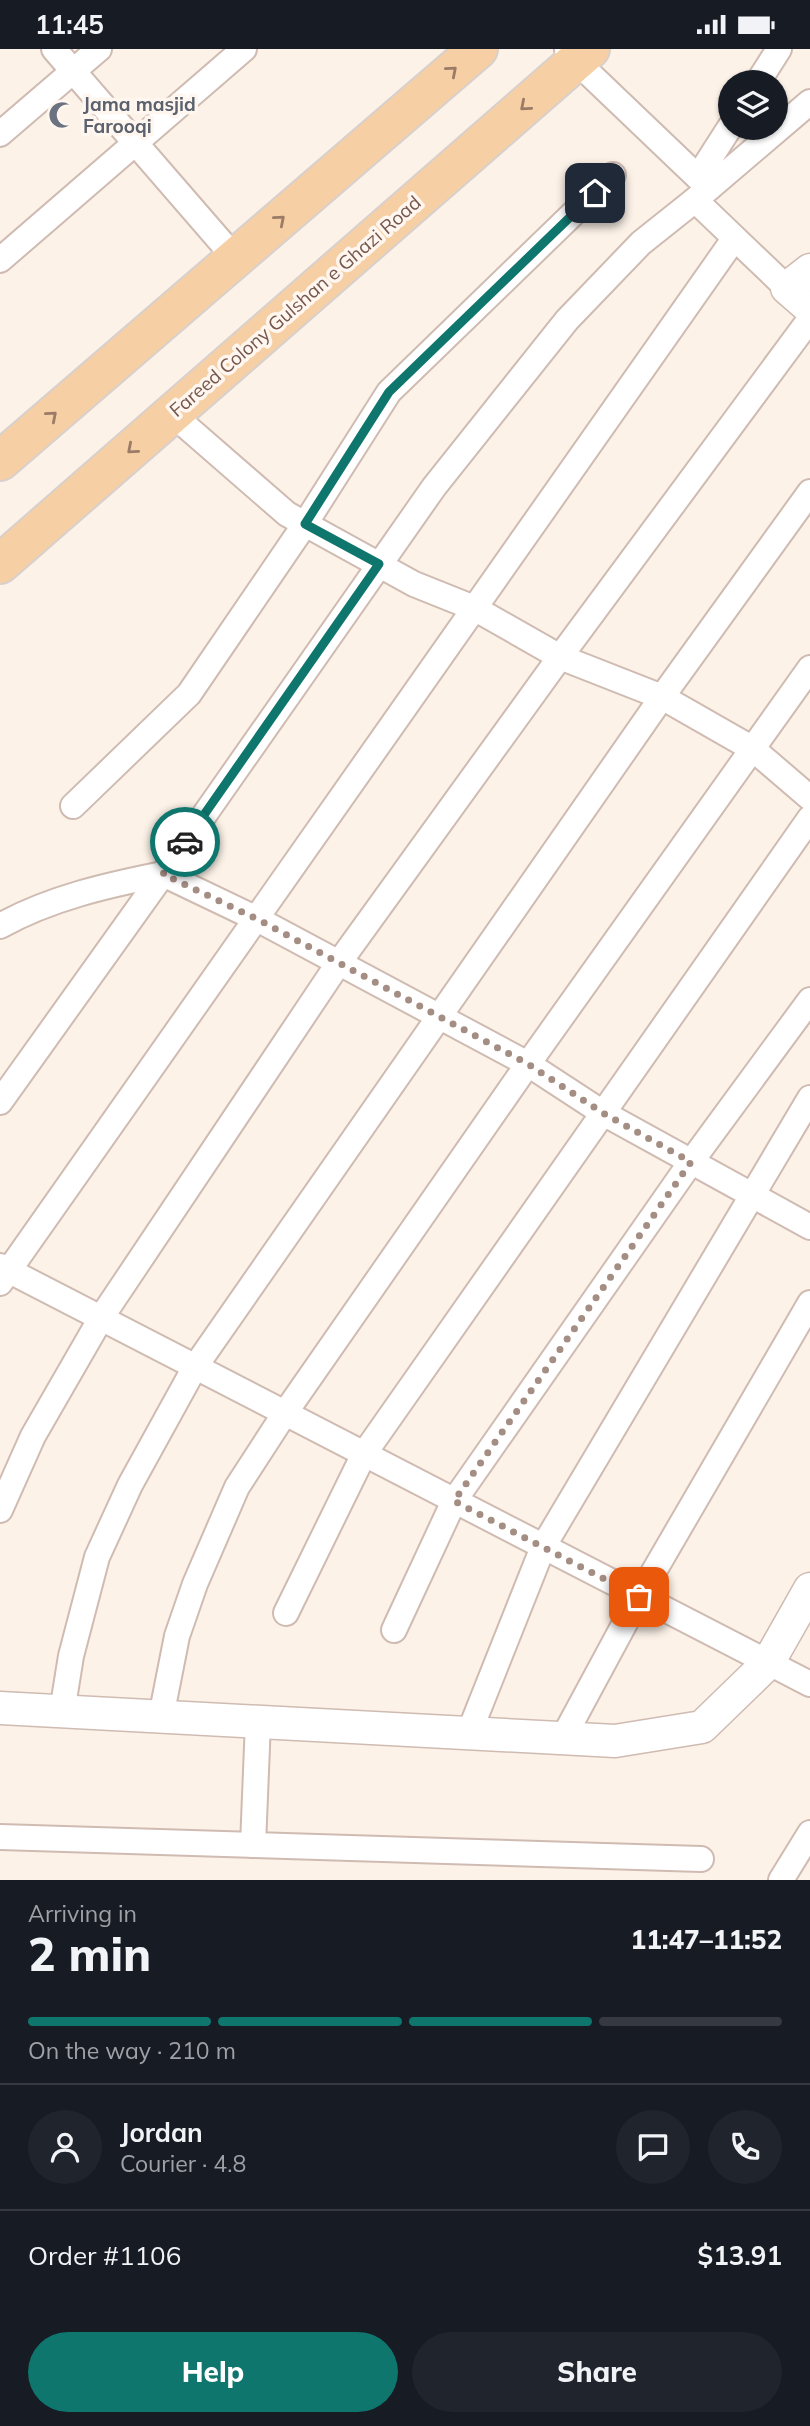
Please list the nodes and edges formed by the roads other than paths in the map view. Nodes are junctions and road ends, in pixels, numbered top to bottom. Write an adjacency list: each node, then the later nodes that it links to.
1 (54, 49): 8 (street)
2 (99, 49): 8 (street)
3 (244, 49): 12 (street)
4 (478, 49): 16 (main road, one-way to 4)
5 (779, 49): 7 (street)
6 (578, 53): 14 (street); 20 (main road, Fareed Colony Gulshan e Ghazi Road, one-way to 20)
7 (766, 70)
8 (73, 71): 10 (street); 12 (street)
9 (810, 102): 14 (street)
10 (0, 134)
11 (724, 140): 14 (street)
12 (135, 143): 16 (street); 17 (street)
13 (613, 175): 23 (street)
14 (701, 189): 15 (street); 25 (street)
15 (734, 239): 18 (street); 26 (street)
16 (235, 258): 21 (main road, one-way to 16)
17 (0, 260)
18 (803, 289)
19 (810, 319): 27 (street)
20 (172, 414): 23 (street); 24 (main road, Fareed Colony Gulshan e Ghazi Road, one-way to 24)
21 (0, 461)
22 (810, 492): 29 (street)
23 (305, 524): 25 (street); 32 (street)
24 (0, 564)
25 (379, 564): 26 (street); 34 (street)
26 (474, 608): 27 (street); 35 (street)
27 (560, 657): 29 (street); 38 (street)
28 (810, 668): 30 (street)
29 (662, 697): 30 (street); 40 (street)
30 (753, 749): 31 (street); 41 (street)
31 (810, 798)
32 (73, 806)
33 (810, 818): 44 (street)
34 (163, 874): 35 (street); 36 (street); 43 (street)
35 (257, 919): 38 (street); 48 (street)
36 (8, 922): 37 (street)
37 (0, 939)
38 (338, 964): 40 (street); 50 (street)
39 (810, 1000): 45 (street)
40 (439, 1017): 41 (street); 51 (street)
41 (528, 1064): 44 (street); 52 (street)
42 (810, 1098): 46 (street)
43 (0, 1102)
44 (603, 1113): 45 (street); 53 (street)
45 (691, 1162): 46 (street); 54 (street)
46 (753, 1196): 47 (street); 56 (street)
47 (810, 1227)
48 (3, 1273): 50 (street)
49 (810, 1303): 58 (street)
50 (101, 1318): 51 (street); 55 (street)
51 (195, 1367): 52 (street); 64 (street)
52 (285, 1413): 53 (street); 65 (street)
53 (364, 1454): 54 (street); 59 (street)
54 (454, 1501): 56 (street); 60 (street)
55 (0, 1510)
56 (543, 1547): 58 (street); 67 (street)
57 (810, 1589): 61 (street)
58 (639, 1597): 61 (street); 68 (street)
59 (286, 1613)
60 (394, 1630)
61 (768, 1663): 62 (street); 68 (street)
62 (810, 1684)
63 (0, 1708): 64 (street)
64 (62, 1712): 65 (street)
65 (161, 1717): 66 (street)
66 (258, 1722): 67 (street); 71 (street)
67 (469, 1733): 68 (street)
68 (563, 1738)
69 (810, 1833): 73 (street)
70 (0, 1837): 71 (street)
71 (253, 1845): 72 (street)
72 (701, 1859)
73 (781, 1880)

